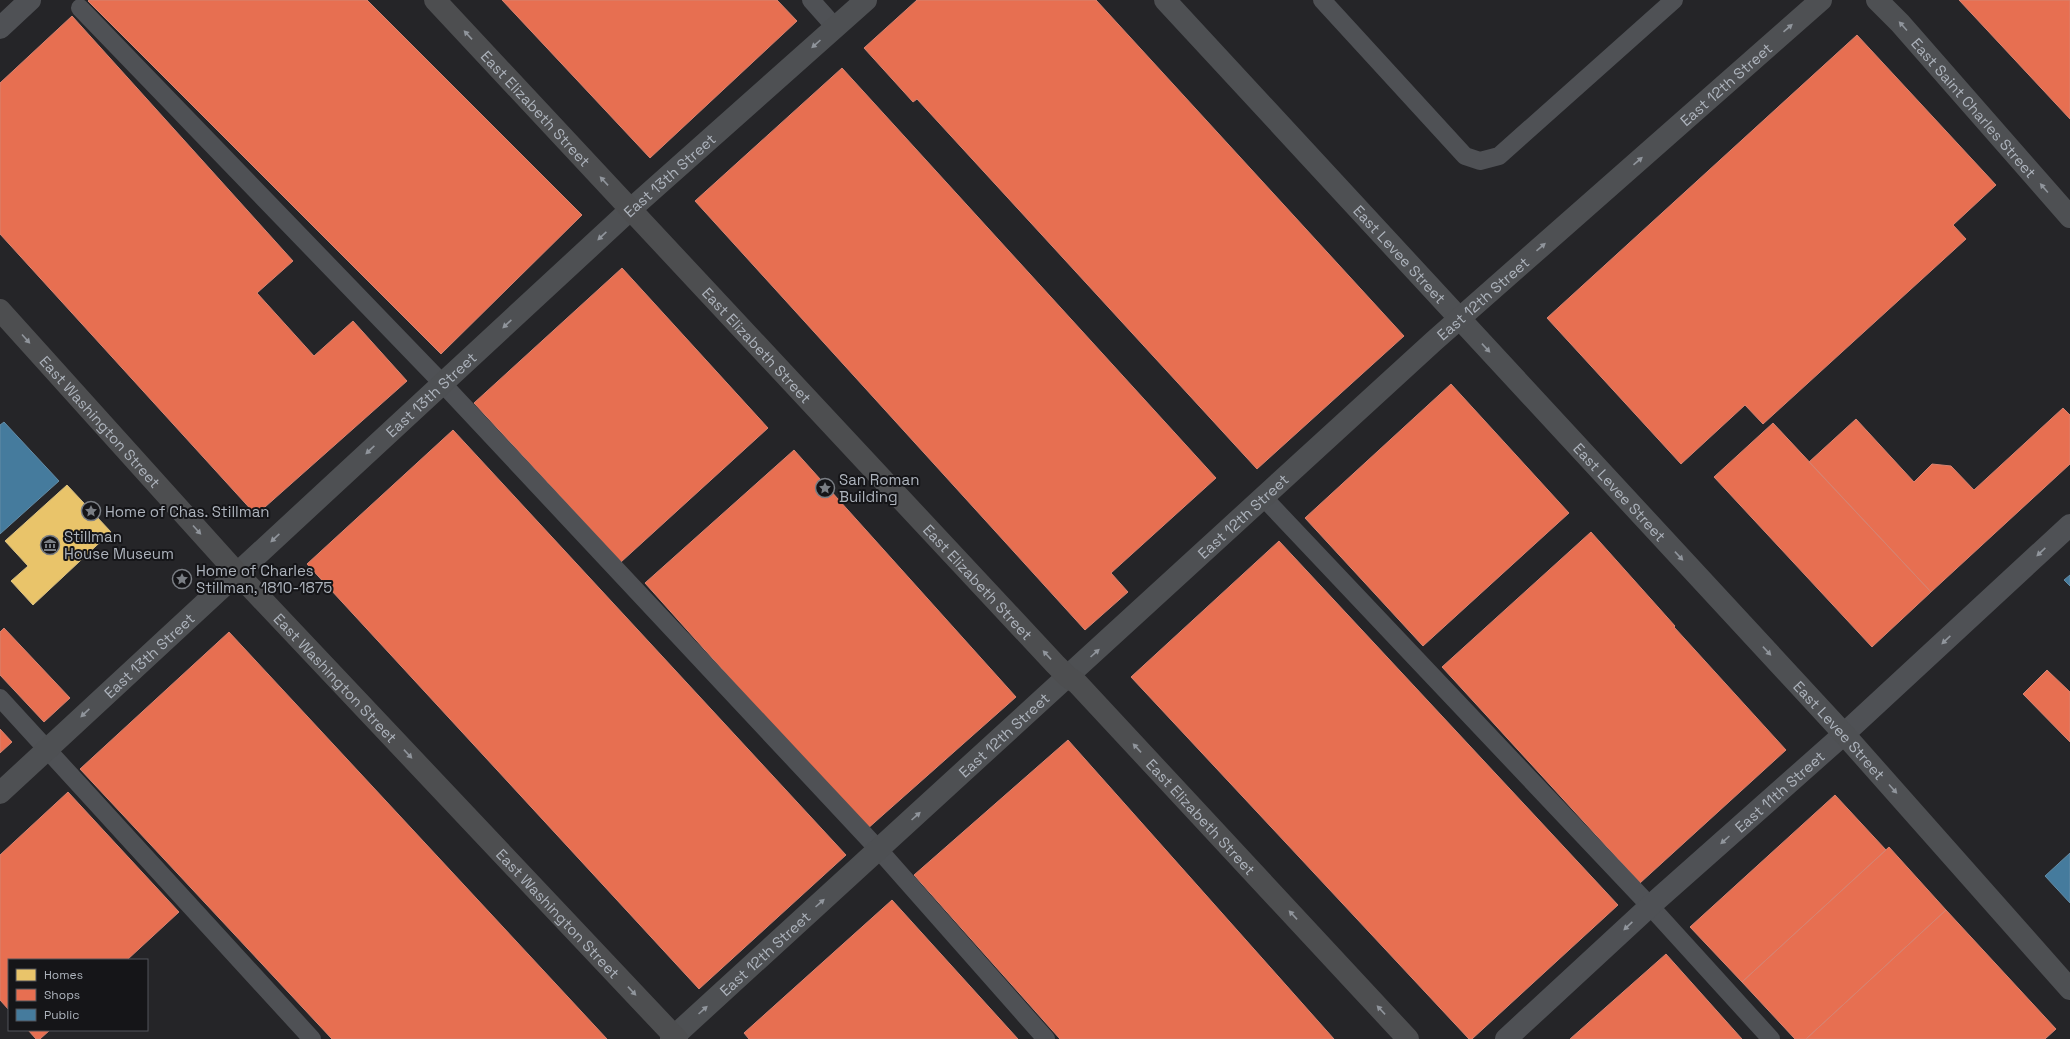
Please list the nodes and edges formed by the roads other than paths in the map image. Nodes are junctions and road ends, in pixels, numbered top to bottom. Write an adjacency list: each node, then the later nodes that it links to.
1 (30, 0): 11 (street)
2 (435, 0): 13 (main road, East Elizabeth Street, one-way to 2)
3 (811, 0): 12 (lane)
4 (866, 0): 12 (main road, East 13th Street)
5 (1165, 0): 16 (main road, East Levee Street)
6 (1322, 0): 7 (lane)
7 (1674, 0)
8 (1820, 0): 16 (main road, East 12th Street, one-way to 8)
9 (1876, 0): 14 (main road, East Saint Charles Street, one-way to 9)
10 (80, 8): 17 (lane)
11 (0, 28)
12 (835, 28): 13 (main road, East 13th Street, one-way to 13)
13 (631, 209): 17 (main road, East 13th Street, one-way to 17); 21 (main road, East Elizabeth Street, one-way to 13)
14 (2070, 217)
15 (0, 310): 20 (main road, East Washington Street, one-way to 20)
16 (1459, 319): 18 (main road, East 12th Street); 23 (main road, East Levee Street, one-way to 23)
17 (442, 383): 20 (main road, East 13th Street, one-way to 20); 26 (lane)
18 (1264, 498): 21 (main road, East 12th Street, one-way to 18); 27 (lane)
19 (2070, 525): 23 (street, East 11th Street, one-way to 23)
20 (237, 573): 24 (main road, East 13th Street, one-way to 24); 29 (main road, East Washington Street, one-way to 29)
21 (1068, 677): 26 (main road, East 12th Street, one-way to 21); 32 (main road, East Elizabeth Street, one-way to 21)
22 (0, 698): 24 (lane)
23 (1844, 734): 27 (street, East 11th Street, one-way to 27); 28 (main road, East Levee Street, one-way to 28)
24 (47, 748): 25 (main road, East 13th Street); 30 (lane)
25 (0, 794)
26 (879, 850): 29 (main road, East 12th Street, one-way to 26); 31 (lane)
27 (1650, 906): 33 (street, East 11th Street, one-way to 33); 34 (lane)
28 (2070, 989)
29 (674, 1038)
30 (312, 1039)
31 (1046, 1039)
32 (1408, 1039)
33 (1506, 1039)
34 (1771, 1039)

